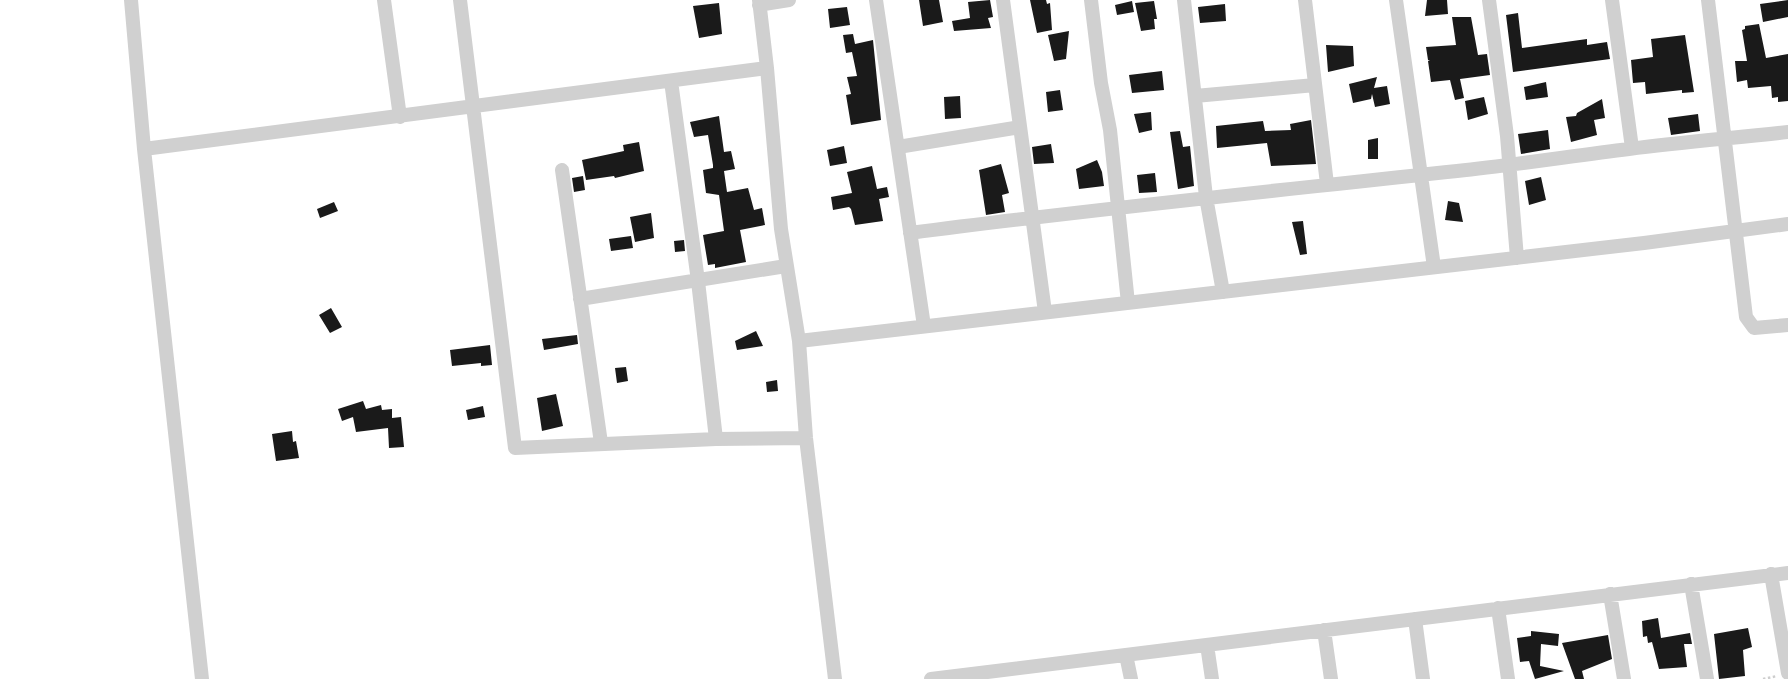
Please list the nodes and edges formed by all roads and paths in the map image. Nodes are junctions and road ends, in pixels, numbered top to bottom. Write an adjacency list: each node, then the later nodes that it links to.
1 (131, 0): 26 (street)
2 (384, 0): 20 (street)
3 (460, 0): 19 (street)
4 (789, 0): 14 (street)
5 (876, 0): 24 (street)
6 (1003, 0): 21 (street)
7 (1091, 0): 32 (street)
8 (1184, 0): 18 (street)
9 (1305, 0): 17 (street)
10 (1396, 0): 29 (street)
11 (1489, 0): 27 (street)
12 (1612, 0): 25 (street)
13 (1708, 0): 23 (street)
14 (759, 2): 15 (street)
15 (767, 68): 16 (street); 38 (street)
16 (671, 81): 19 (street); 40 (street)
17 (1315, 85): 18 (street); 30 (street)
18 (1195, 96): 31 (street)
19 (472, 107): 20 (street); 50 (street)
20 (400, 117): 26 (street)
21 (1020, 127): 24 (street); 33 (street)
22 (1788, 132): 23 (street)
23 (1725, 139): 25 (street); 35 (street)
24 (898, 147): 36 (street)
25 (1632, 148): 27 (street)
26 (144, 149): 62 (street)
27 (1510, 165): 29 (street); 37 (street)
28 (562, 170): 42 (street)
29 (1422, 174): 30 (street); 39 (street)
30 (1327, 184): 31 (street)
31 (1206, 197): 32 (street); 41 (street)
32 (1120, 209): 33 (street); 43 (street)
33 (1032, 217): 36 (street); 44 (street)
34 (1788, 224): 35 (street)
35 (1735, 230): 37 (street); 45 (street)
36 (910, 233): 46 (street)
37 (1517, 258): 39 (street)
38 (786, 266): 40 (street); 47 (street)
39 (1434, 267): 41 (street)
40 (698, 280): 42 (street); 49 (street)
41 (1223, 292): 43 (street)
42 (580, 299): 50 (street)
43 (1128, 302): 44 (street)
44 (1046, 312): 46 (street)
45 (1788, 325)
46 (924, 326): 47 (street)
47 (800, 340): 48 (street)
48 (806, 438): 49 (street); 63 (street)
49 (716, 439): 50 (street)
50 (601, 443)
51 (1788, 573): 52 (street)
52 (1771, 574): 53 (street); 61 (street)
53 (1691, 584): 54 (street); 71 (street)
54 (1610, 594): 55 (street); 70 (street)
55 (1498, 608): 56 (street); 69 (street)
56 (1414, 619): 57 (street); 68 (street)
57 (1324, 630): 58 (street); 67 (street)
58 (1207, 645): 59 (street); 66 (street)
59 (1126, 655): 60 (street); 65 (street)
60 (1029, 673): 64 (street)
61 (1788, 673)
62 (202, 679)
63 (835, 679)
64 (931, 679)
65 (1131, 679)
66 (1212, 679)
67 (1331, 679)
68 (1423, 679)
69 (1508, 679)
70 (1624, 679)
71 (1706, 679)

